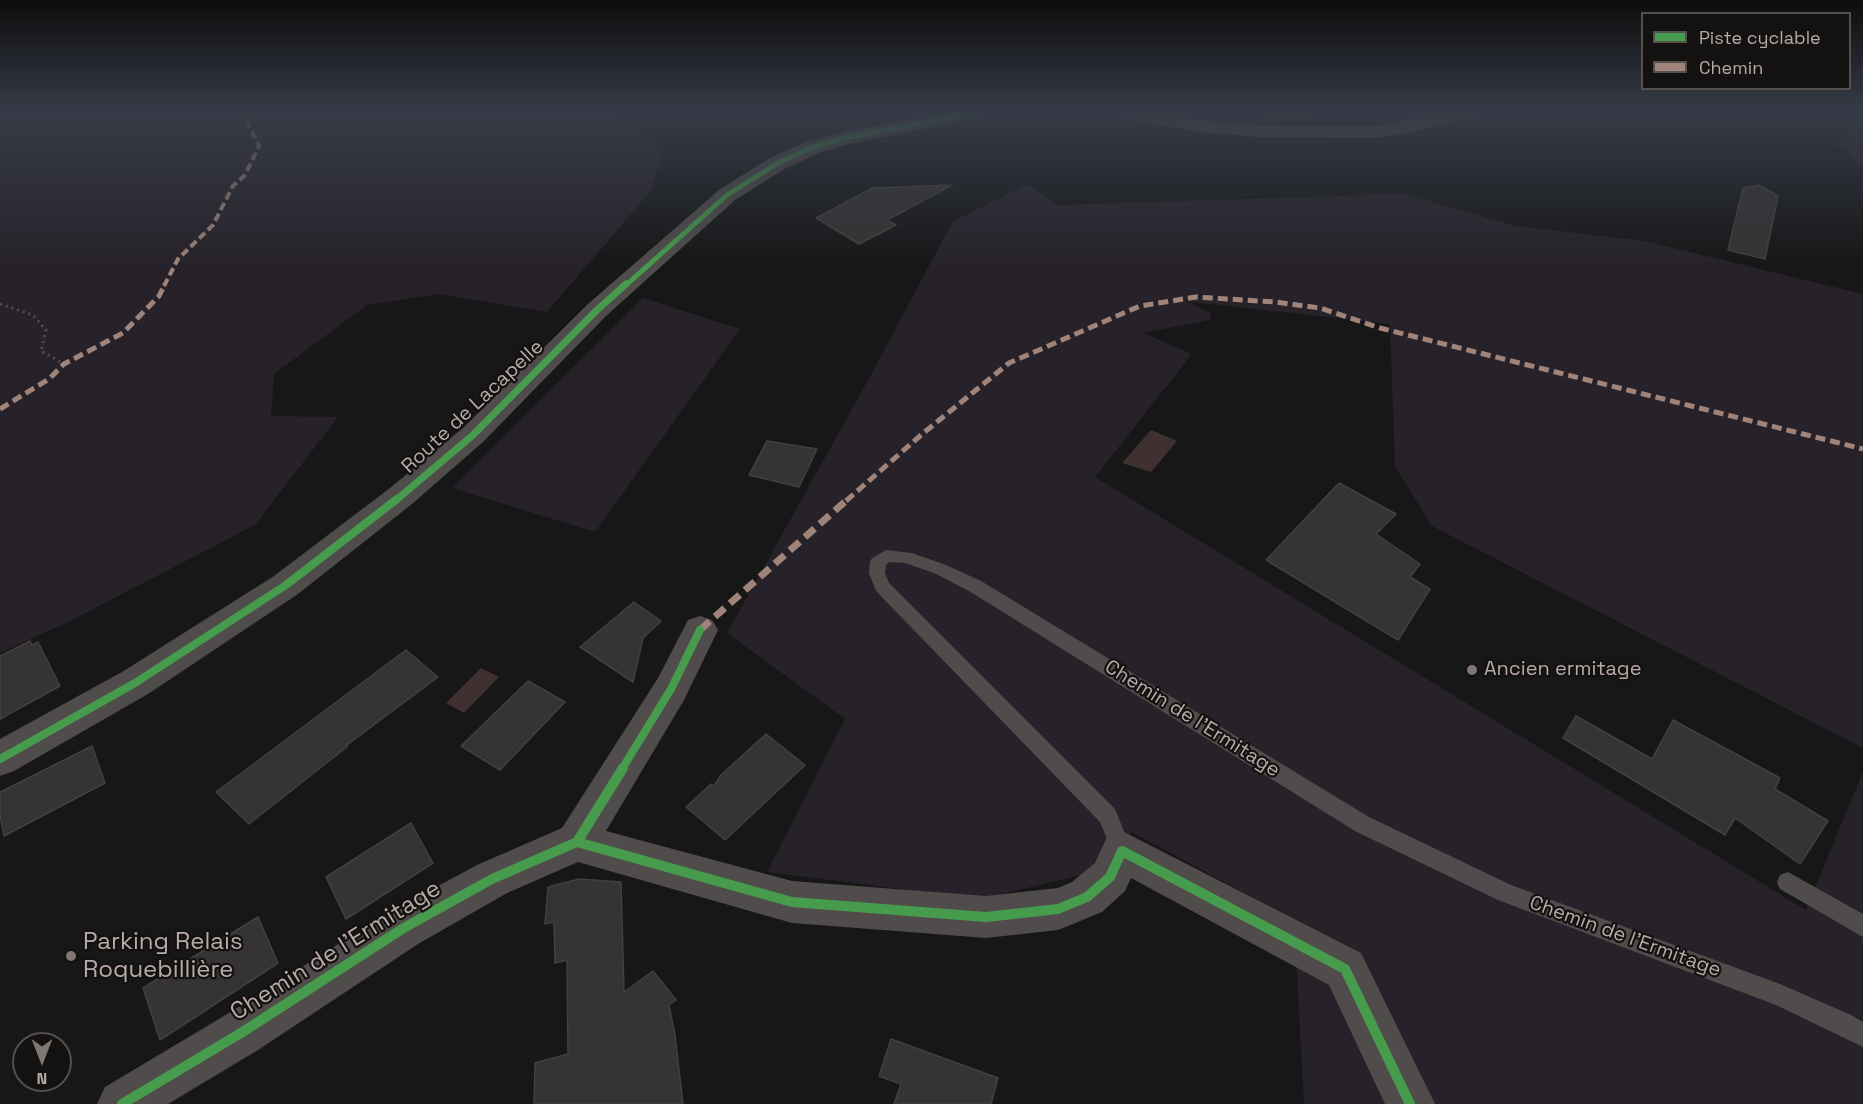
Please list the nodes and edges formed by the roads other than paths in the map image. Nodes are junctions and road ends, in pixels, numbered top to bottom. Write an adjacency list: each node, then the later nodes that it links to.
1 (775, 165): 3 (street, Route de Lacapelle)
2 (700, 630): 4 (street)
3 (0, 759)
4 (577, 843): 5 (street); 9 (street, Chemin de l'Ermitage)
5 (1122, 851): 8 (lane, Chemin de l'Ermitage); 10 (street)
6 (1788, 882): 7 (lane)
7 (1863, 926)
8 (1863, 1035)
9 (122, 1104)
10 (1410, 1104)

